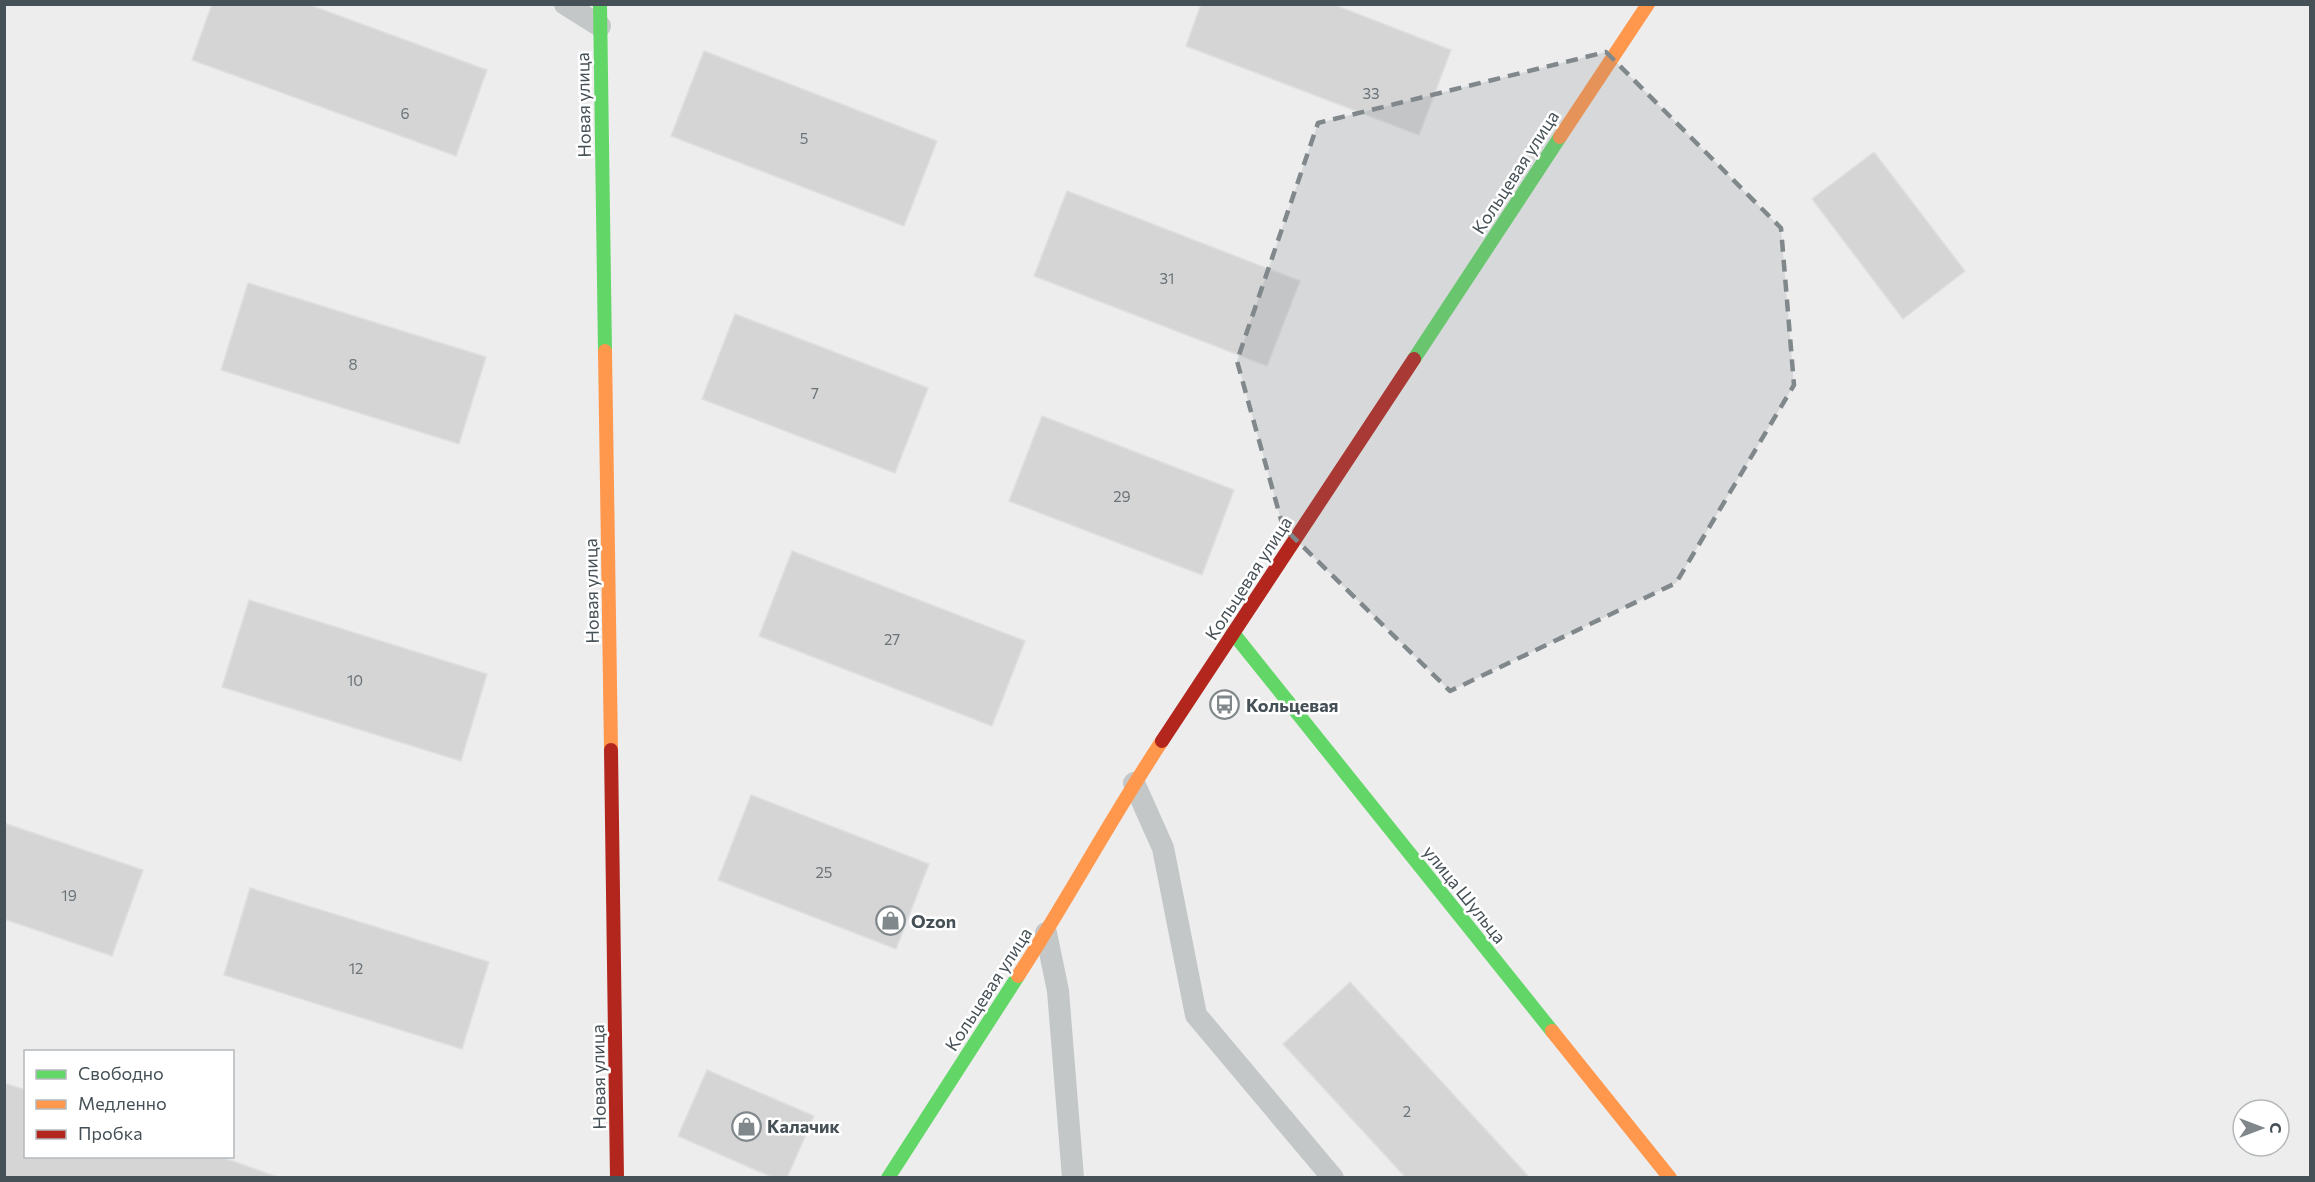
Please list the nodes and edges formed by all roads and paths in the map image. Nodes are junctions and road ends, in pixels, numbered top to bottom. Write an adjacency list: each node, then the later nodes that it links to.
1 (566, 4): 3 (lane)
2 (1648, 4): 4 (street, Кольцевая улица)
3 (600, 15): 7 (street, Новая улица)
4 (1233, 633): 5 (street, Кольцевая улица); 11 (street, улица Шульца)
5 (1134, 783): 6 (street, Кольцевая улица); 10 (lane)
6 (1046, 933): 8 (street, Кольцевая улица); 9 (lane)
7 (617, 1178)
8 (888, 1178)
9 (1073, 1178)
10 (1333, 1178)
11 (1670, 1178)

